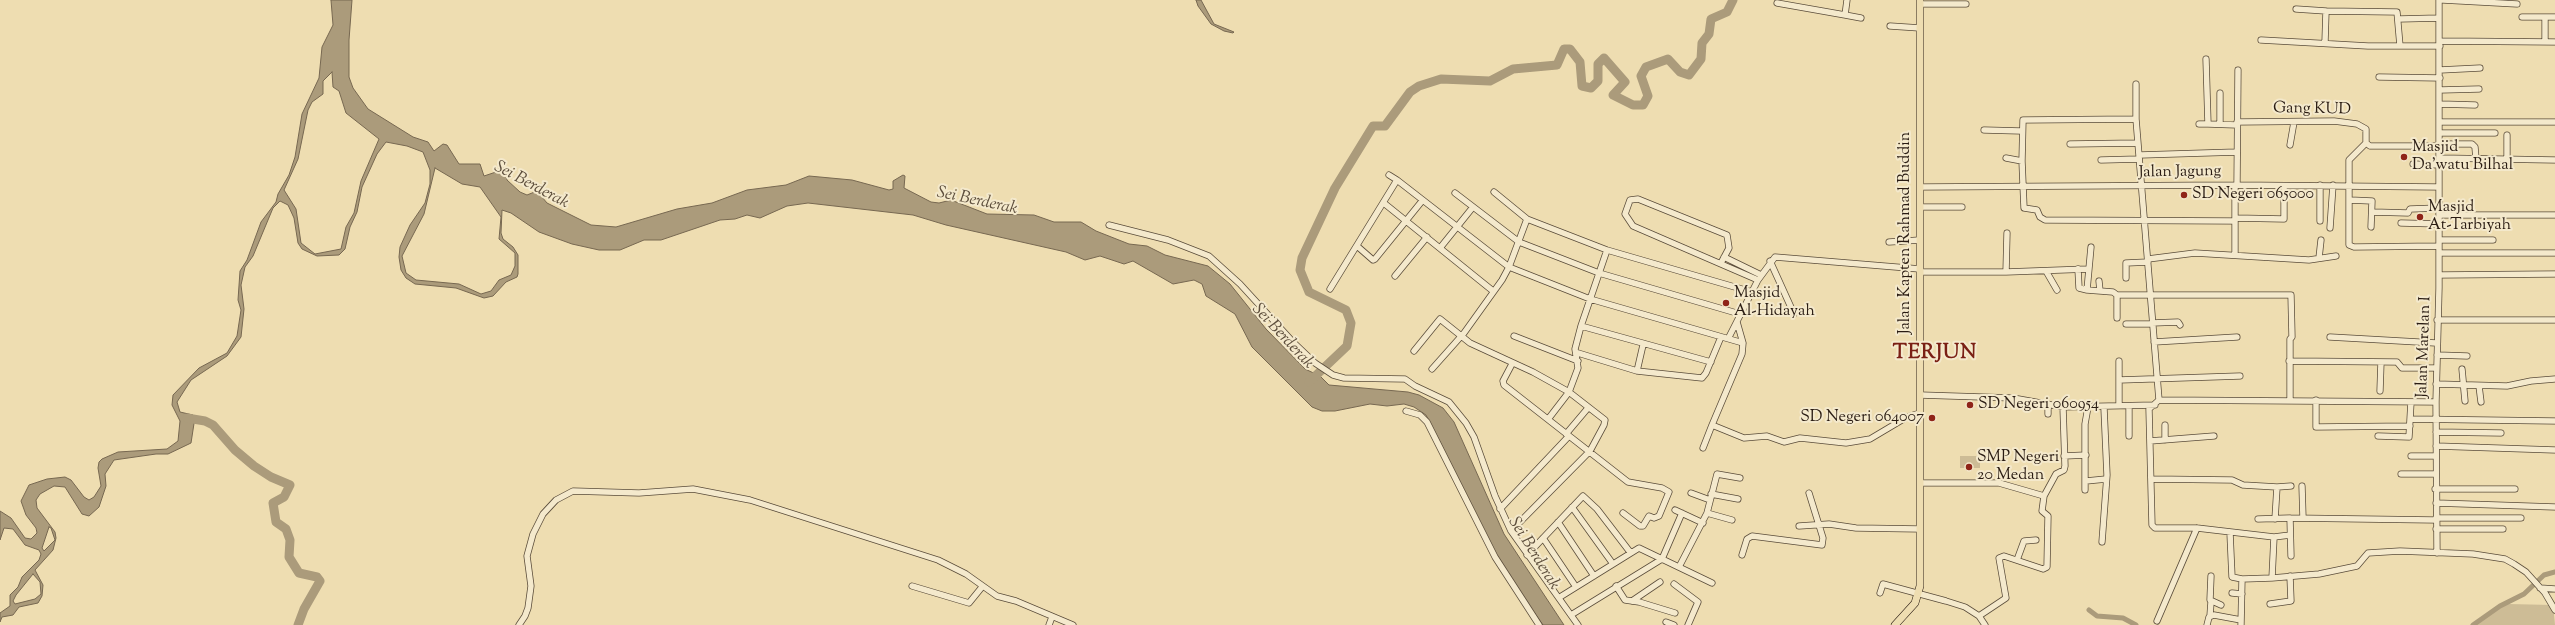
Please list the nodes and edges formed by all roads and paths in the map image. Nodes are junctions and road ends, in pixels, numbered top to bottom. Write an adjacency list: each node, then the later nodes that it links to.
1 (1847, 0): 10 (street)
2 (2439, 0): 15 (street, Jalan Marelan I)
3 (2443, 0): 7 (street)
4 (1920, 2): 6 (street); 18 (main road, Jalan Kapten Rahmad Buddin)
5 (1777, 4): 10 (street)
6 (1966, 4)
7 (2517, 4)
8 (2296, 9): 9 (street)
9 (2326, 11): 16 (street); 20 (street)
10 (1845, 15): 14 (street)
11 (2522, 17): 12 (street)
12 (2545, 17): 13 (street); 21 (street)
13 (2555, 17)
14 (1861, 18)
15 (2440, 18): 16 (street); 23 (street, Jalan Marelan I)
16 (2399, 19): 24 (street)
17 (1890, 26): 18 (street)
18 (1920, 28): 75 (main road, Jalan Kapten Rahmad Buddin)
19 (2261, 40): 20 (street)
20 (2325, 42): 24 (street)
21 (2546, 42): 22 (street); 23 (street)
22 (2555, 42)
23 (2440, 44): 24 (street); 28 (street, Jalan Marelan I)
24 (2400, 46)
25 (2206, 59): 43 (street)
26 (2480, 68): 28 (street)
27 (2238, 70): 41 (street)
28 (2440, 70): 30 (street, Jalan Marelan I)
29 (2379, 77): 30 (street)
30 (2440, 78): 33 (street, Jalan Marelan I)
31 (2136, 84): 37 (street)
32 (2479, 89): 33 (street)
33 (2440, 90): 35 (street, Jalan Marelan I)
34 (2220, 93): 44 (street)
35 (2440, 104): 36 (street); 39 (street, Jalan Marelan I)
36 (2475, 105)
37 (2136, 119): 46 (street); 50 (street)
38 (2294, 122): 41 (street, Gang KUD); 51 (street, Gang KUD); 53 (street)
39 (2440, 122): 40 (street); 47 (street, Jalan Marelan I)
40 (2555, 122)
41 (2237, 123): 44 (street, Gang KUD); 55 (street)
42 (2199, 124): 43 (street, Gang KUD)
43 (2208, 124): 44 (street, Gang KUD)
44 (2220, 124)
45 (1984, 130): 46 (street)
46 (2021, 131): 63 (street)
47 (2440, 133): 48 (street); 54 (street, Jalan Marelan I)
48 (2495, 134)
49 (2508, 135): 61 (street)
50 (2138, 143): 52 (street); 56 (street)
51 (2366, 143): 54 (street); 74 (street)
52 (2070, 144)
53 (2290, 145)
54 (2440, 145): 58 (street, Jalan Marelan I); 59 (street)
55 (2237, 152): 56 (street); 68 (street)
56 (2139, 157): 60 (street); 71 (street)
57 (2006, 158): 63 (street)
58 (2439, 158): 59 (street); 65 (street, Jalan Marelan I)
59 (2476, 159): 61 (street)
60 (2101, 160)
61 (2507, 160): 62 (street)
62 (2555, 160)
63 (2022, 161): 70 (street)
64 (2413, 164): 65 (street)
65 (2439, 165): 76 (street, Jalan Marelan I)
66 (1389, 175): 67 (street)
67 (1397, 180): 79 (street); 81 (street)
68 (2236, 185): 71 (street, Jalan Jagung); 72 (street, Jalan Jagung); 91 (street)
69 (2320, 185): 72 (street, Jalan Jagung); 73 (street, Jalan Jagung); 93 (street)
70 (2022, 186): 71 (street, Jalan Jagung); 75 (street, Jalan Jagung); 90 (street)
71 (2141, 186): 90 (street)
72 (2284, 186): 91 (street)
73 (2333, 186): 74 (street, Jalan Jagung); 99 (street)
74 (2348, 186): 76 (street, Jalan Jagung); 80 (street)
75 (1920, 187): 83 (main road, Jalan Kapten Rahmad Buddin)
76 (2439, 187): 85 (street, Jalan Marelan I)
77 (1494, 192): 89 (street)
78 (1455, 193): 82 (street)
79 (1422, 200): 92 (street); 98 (street)
80 (2350, 200): 86 (street); 107 (street)
81 (1385, 204): 92 (street); 108 (street)
82 (1473, 207): 98 (street); 105 (street)
83 (1920, 207): 84 (street); 102 (main road, Jalan Kapten Rahmad Buddin)
84 (1962, 207)
85 (2439, 208): 86 (street); 87 (street, Jalan Marelan I)
86 (2373, 212): 97 (street)
87 (2439, 215): 88 (street); 95 (street, Jalan Marelan I)
88 (2555, 215)
89 (1527, 219): 105 (street); 111 (street)
90 (2144, 220): 91 (street); 118 (street)
91 (2235, 220): 114 (street)
92 (1407, 221): 101 (street); 108 (street)
93 (2320, 221)
94 (2400, 223): 95 (street)
95 (2439, 224): 107 (street, Jalan Marelan I)
96 (1109, 225): 251 (street)
97 (2371, 227)
98 (1456, 228): 110 (street); 122 (street)
99 (2330, 228)
100 (2007, 233): 127 (street)
101 (1427, 237): 110 (street); 131 (street)
102 (1920, 240): 106 (street); 125 (main road, Jalan Kapten Rahmad Buddin)
103 (2321, 240): 117 (street)
104 (2493, 240): 107 (street)
105 (1519, 242): 122 (street); 128 (street)
106 (1889, 242)
107 (2439, 243): 112 (street, Jalan Marelan I)
108 (1357, 246): 135 (street)
109 (2091, 247): 124 (street)
110 (1440, 248): 138 (street)
111 (1607, 250): 128 (street); 140 (street)
112 (2439, 253): 113 (street); 130 (street, Jalan Marelan I)
113 (2555, 253)
114 (2235, 255): 117 (street); 118 (street)
115 (2336, 256): 117 (street)
116 (1724, 257): 120 (street); 120 (street); 121 (street)
117 (2319, 258)
118 (2148, 260): 133 (street); 142 (street)
119 (1770, 261): 125 (street); 132 (street); 145 (street)
120 (1721, 263): 121 (street)
121 (1734, 266): 132 (street)
122 (1509, 267): 138 (street); 143 (street)
123 (2078, 269): 124 (street); 126 (street); 137 (street)
124 (2088, 269): 137 (street)
125 (1920, 271): 127 (street); 187 (main road, Jalan Kapten Rahmad Buddin)
126 (2046, 271): 127 (street); 136 (street)
127 (2006, 272)
128 (1599, 273): 143 (street); 144 (street)
129 (2555, 274): 130 (street)
130 (2439, 275): 147 (street, Jalan Marelan I)
131 (1395, 276)
132 (1760, 277): 140 (street)
133 (2126, 278)
134 (2099, 281): 139 (street)
135 (1330, 289)
136 (2057, 290)
137 (2087, 290): 139 (street)
138 (1493, 291): 154 (street)
139 (2100, 291): 141 (street)
140 (1752, 292): 144 (street)
141 (2117, 295): 142 (street); 146 (street)
142 (2150, 295): 151 (street); 170 (street)
143 (1590, 299): 153 (street); 156 (street)
144 (1740, 314): 149 (street)
145 (1794, 314)
146 (2118, 318)
147 (2437, 320): 148 (street); 162 (street, Jalan Marelan I)
148 (2555, 320)
149 (1736, 322): 157 (street); 161 (street)
150 (2126, 324): 151 (street)
151 (2152, 324): 152 (street); 160 (street)
152 (2180, 325)
153 (1581, 326): 163 (street); 165 (street)
154 (1461, 335): 164 (street); 173 (street); 175 (street)
155 (1514, 336): 168 (street)
156 (1721, 337): 157 (street); 171 (street)
157 (1729, 337): 161 (street)
158 (2237, 337): 160 (street)
159 (2330, 338): 162 (street)
160 (2154, 342): 179 (street)
161 (1743, 343): 210 (street)
162 (2436, 343): 166 (street, Jalan Marelan I)
163 (1643, 345): 171 (street); 177 (street)
164 (1414, 352)
165 (1578, 353): 168 (street); 177 (street)
166 (2437, 355): 167 (street); 174 (street, Jalan Marelan I)
167 (2467, 356)
168 (1578, 361): 186 (street)
169 (2119, 361): 180 (street)
170 (2289, 361): 172 (street); 190 (street)
171 (1711, 362): 177 (street)
172 (2381, 362): 174 (street); 185 (street)
173 (1512, 364): 186 (street); 206 (street)
174 (2436, 368): 182 (street, Jalan Marelan I)
175 (1432, 369)
176 (2462, 369): 183 (street)
177 (1637, 371)
178 (2240, 376): 179 (street)
179 (2157, 379): 180 (street); 188 (street)
180 (2119, 380): 197 (street)
181 (2555, 380): 184 (street)
182 (2436, 384): 183 (street); 193 (street, Jalan Marelan I)
183 (2465, 385): 184 (street); 191 (street)
184 (2479, 386): 194 (street)
185 (2380, 391)
186 (1569, 392): 201 (street); 206 (street)
187 (1920, 395): 195 (street); 204 (main road, Jalan Kapten Rahmad Buddin)
188 (2159, 400): 190 (street); 196 (street)
189 (2316, 400): 190 (street); 192 (street); 212 (street)
190 (2290, 401)
191 (2465, 401)
192 (2411, 402): 193 (street); 207 (street)
193 (2436, 402): 208 (street, Jalan Marelan I)
194 (2482, 402)
195 (2048, 404): 199 (street); 205 (street)
196 (2155, 405): 198 (street); 220 (street)
197 (2119, 406): 198 (street); 202 (street)
198 (2129, 406): 216 (street)
199 (2063, 407): 200 (street); 226 (street)
200 (2088, 407): 202 (street); 225 (street)
201 (1588, 408): 215 (street); 224 (street)
202 (2104, 408): 232 (street)
203 (1406, 412): 322 (street)
204 (1920, 413): 210 (street); 235 (main road, Jalan Kapten Rahmad Buddin)
205 (2048, 414)
206 (1549, 418): 215 (street)
207 (2410, 419): 208 (street); 212 (street)
208 (2436, 419): 209 (street); 213 (street, Jalan Marelan I)
209 (2555, 421)
210 (1712, 425): 222 (street)
211 (2164, 426): 219 (street)
212 (2410, 426): 218 (street)
213 (2436, 432): 214 (street); 221 (street, Jalan Marelan I)
214 (2501, 433)
215 (1568, 435): 224 (street); 251 (street)
216 (2129, 436)
217 (2214, 436): 219 (street)
218 (2378, 436)
219 (2165, 440): 220 (street)
220 (2150, 441): 234 (street)
221 (2436, 446): 223 (street); 228 (street, Jalan Marelan I)
222 (1703, 448)
223 (2555, 450)
224 (1590, 451): 253 (street); 271 (street)
225 (2086, 455): 226 (street); 233 (street)
226 (2064, 456): 245 (street)
227 (2411, 456): 228 (street)
228 (2436, 456): 230 (street, Jalan Marelan I)
229 (2401, 474): 230 (street)
230 (2436, 474): 239 (street, Jalan Marelan I)
231 (1740, 478): 244 (street)
232 (2106, 479): 233 (street); 277 (street)
233 (2086, 480): 241 (street)
234 (2151, 480): 238 (street); 267 (street)
235 (1920, 483): 245 (street); 269 (main road, Jalan Kapten Rahmad Buddin)
236 (2291, 486): 238 (street)
237 (2302, 486): 257 (street)
238 (2277, 487): 260 (street)
239 (2436, 489): 240 (street); 248 (street, Jalan Marelan I)
240 (2515, 489)
241 (2085, 490)
242 (1691, 492): 247 (street)
243 (1809, 493): 265 (street)
244 (1712, 494): 246 (street); 247 (street)
245 (2044, 496): 284 (street)
246 (1738, 499)
247 (1710, 500): 255 (street)
248 (2436, 503): 250 (street); 261 (street, Jalan Marelan I)
249 (1572, 507): 263 (street); 278 (street); 285 (street)
250 (2555, 507)
251 (1500, 509): 271 (street)
252 (1675, 510): 254 (street)
253 (1623, 513)
254 (1682, 513): 264 (street); 283 (street)
255 (1706, 513): 262 (street); 264 (street)
256 (2290, 518): 257 (street); 260 (street); 273 (street)
257 (2303, 518): 261 (street)
258 (2521, 518): 261 (street)
259 (2258, 519): 260 (street)
260 (2275, 519)
261 (2435, 519): 270 (street, Jalan Marelan I)
262 (1732, 520)
263 (1558, 522): 275 (street); 287 (street)
264 (1703, 523): 286 (street)
265 (1820, 525): 266 (street); 269 (street); 281 (street)
266 (1798, 526)
267 (2198, 528): 272 (street); 316 (street)
268 (2503, 528): 270 (street)
269 (1920, 529): 304 (main road, Jalan Kapten Rahmad Buddin)
270 (2436, 529): 279 (street, Jalan Marelan I)
271 (1511, 531): 280 (street)
272 (2230, 533): 274 (street); 291 (street)
273 (2290, 535): 274 (street); 282 (street)
274 (2274, 537): 290 (street)
275 (1543, 538): 280 (street); 299 (street)
276 (2036, 540): 284 (street)
277 (2102, 542)
278 (1630, 552): 283 (street); 285 (street)
279 (2437, 553): 289 (street); 297 (street)
280 (1527, 555): 305 (street)
281 (1742, 555)
282 (2291, 556)
283 (1662, 559): 286 (street); 296 (street)
284 (2017, 560): 313 (street)
285 (1614, 564): 287 (street)
286 (1680, 567): 293 (street)
287 (1594, 576): 299 (street)
288 (2211, 576): 307 (street)
289 (2290, 576): 290 (street); 308 (street)
290 (2272, 578): 291 (street)
291 (2242, 579): 303 (street)
292 (1660, 582): 306 (street)
293 (1712, 582)
294 (1674, 584): 325 (street)
295 (912, 586): 298 (street)
296 (1616, 586): 306 (street); 312 (street)
297 (2538, 586): 300 (street); 310 (street)
298 (982, 587): 315 (street); 319 (street)
299 (1576, 587): 305 (street)
300 (2555, 589)
301 (1880, 593): 304 (street)
302 (2232, 593): 303 (street)
303 (2242, 594): 318 (street)
304 (1919, 595): 313 (street); 326 (main road)
305 (1560, 597): 312 (street)
306 (1632, 601): 311 (street)
307 (2211, 602): 309 (street); 314 (street)
308 (2270, 604)
309 (2221, 605)
310 (2555, 610)
311 (1675, 613)
312 (1571, 615): 323 (street)
313 (1979, 616): 327 (street)
314 (2210, 616): 318 (street); 328 (street)
315 (1052, 617): 320 (street); 321 (street)
316 (2157, 621)
317 (1666, 622): 324 (street)
318 (2241, 622)
319 (519, 625)
320 (1049, 625)
321 (1073, 625)
322 (1539, 625)
323 (1578, 625)
324 (1674, 625)
325 (1688, 625)
326 (1895, 625)
327 (1985, 625)
328 (2207, 625)

